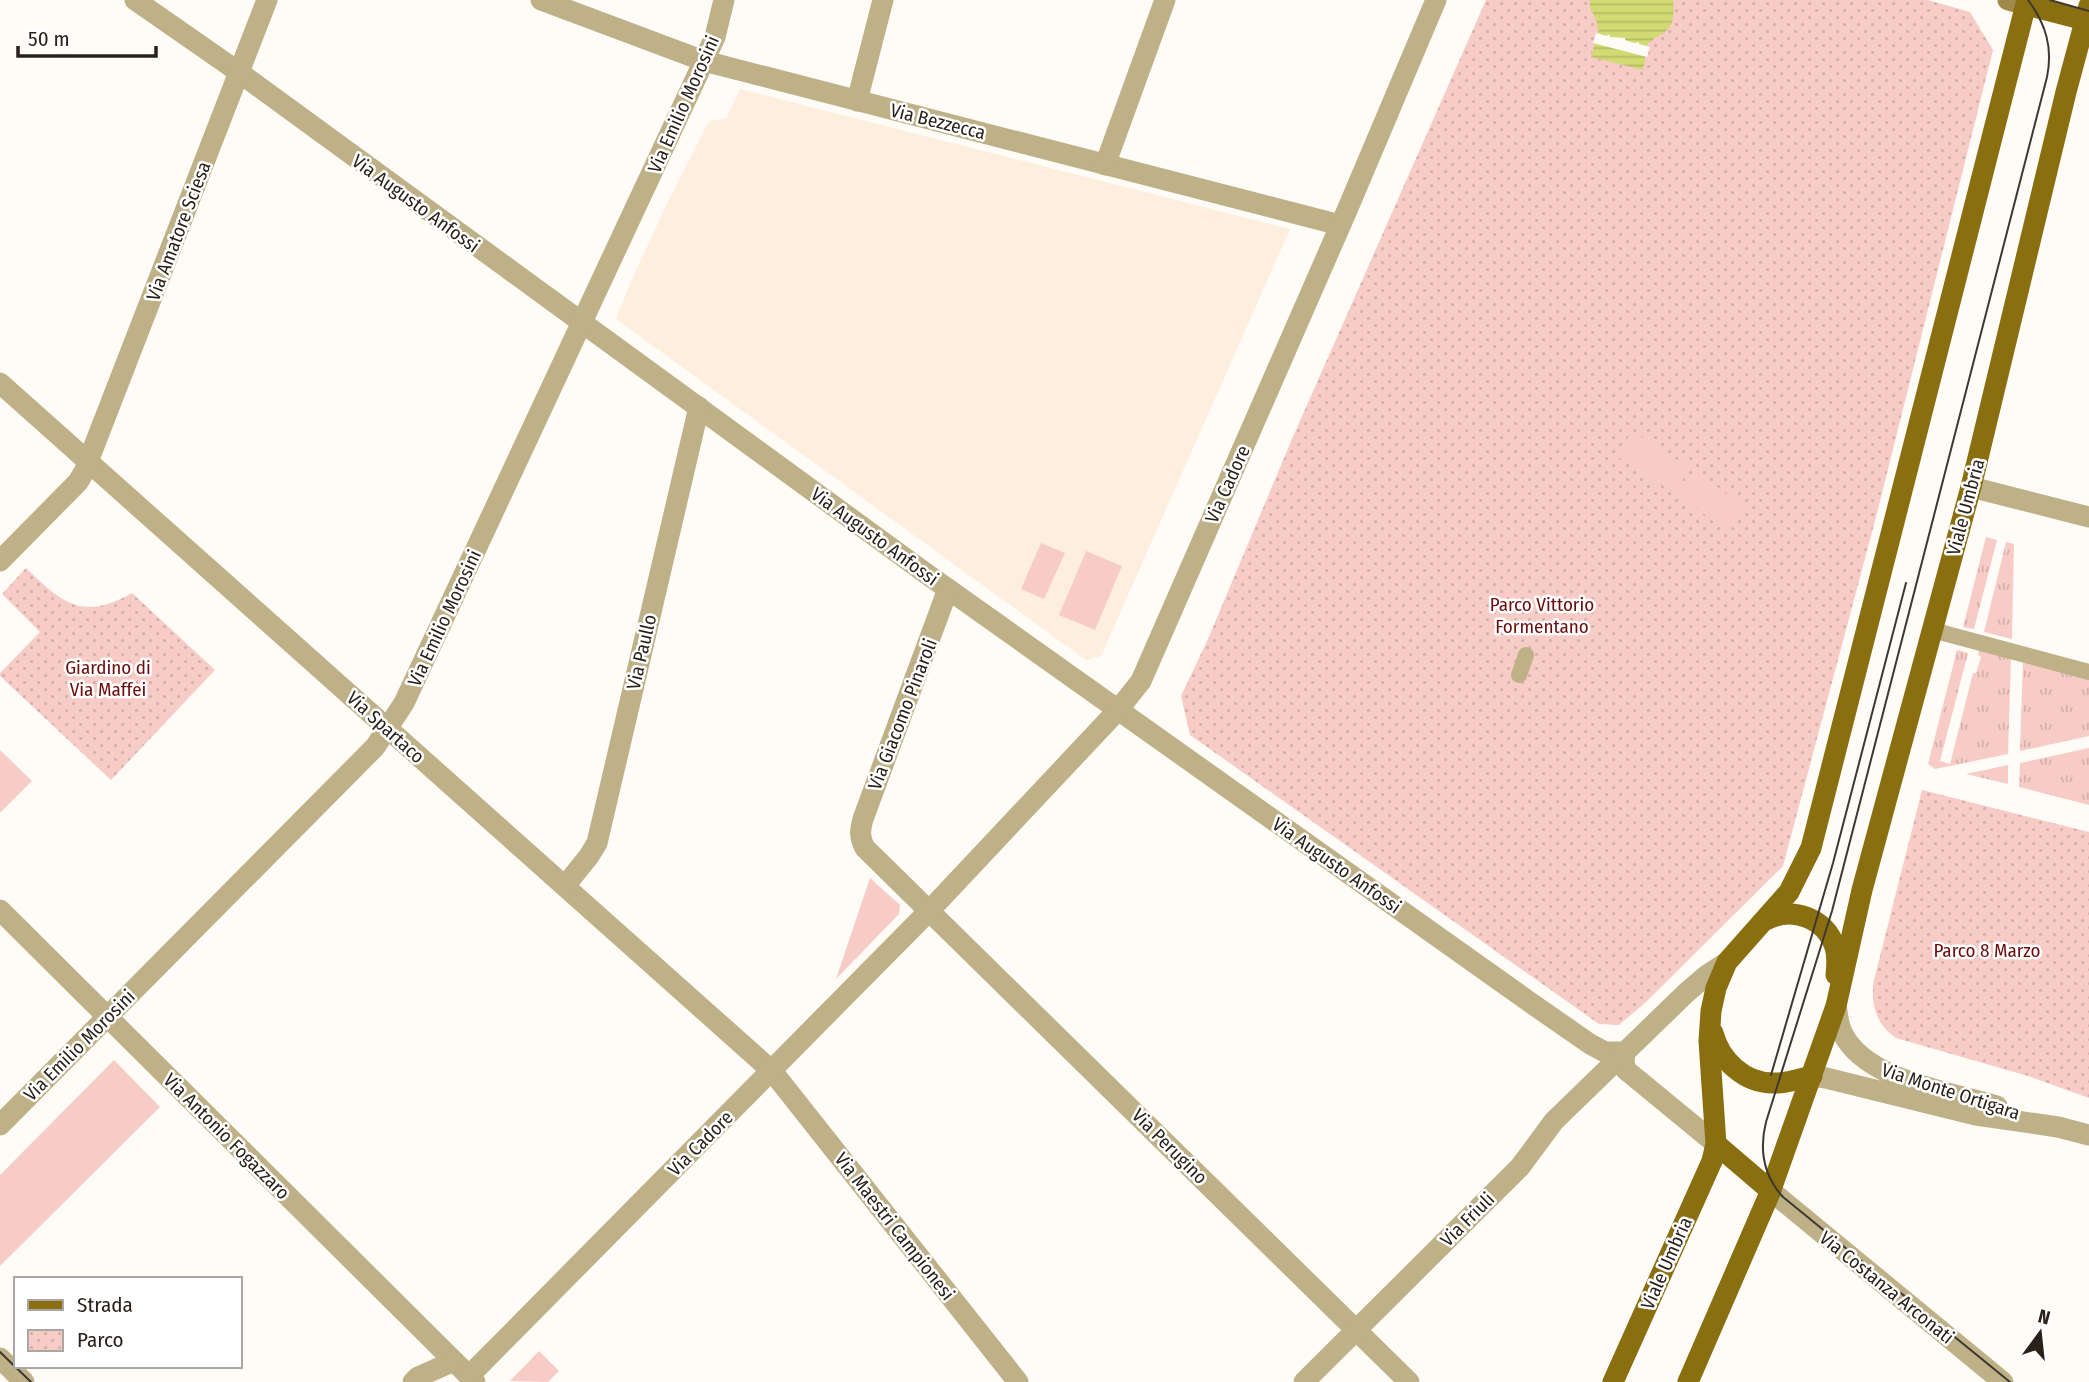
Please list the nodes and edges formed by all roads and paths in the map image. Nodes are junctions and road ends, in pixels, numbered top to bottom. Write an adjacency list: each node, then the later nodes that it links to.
1 (135, 0): 11 (street, Via Augusto Anfossi)
2 (267, 0): 11 (street, Via Amatore Sciesa)
3 (541, 0): 10 (street, Via Bezzecca)
4 (724, 0): 10 (street, Via Emilio Morosini)
5 (883, 0): 12 (street)
6 (1165, 0): 13 (street)
7 (1436, 0): 14 (street, Via Cadore)
8 (2020, 2): 9 (main road); 32 (main road)
9 (2088, 13): 19 (main road, Viale Umbria)
10 (704, 61): 12 (street, Via Bezzecca); 15 (street, Via Emilio Morosini)
11 (240, 74): 15 (street, Via Augusto Anfossi); 18 (street, Via Amatore Sciesa)
12 (857, 101): 13 (street, Via Bezzecca)
13 (1105, 164): 14 (street, Via Bezzecca)
14 (1340, 225): 27 (street, Via Cadore)
15 (582, 323): 17 (street, Via Augusto Anfossi); 28 (street, Via Emilio Morosini)
16 (0, 383): 18 (street, Via Spartaco)
17 (698, 407): 22 (street, Via Augusto Anfossi); 29 (street, Via Paullo)
18 (88, 462): 21 (street, Via Amatore Sciesa); 28 (street, Via Spartaco)
19 (1971, 487): 20 (street); 23 (main road, Viale Umbria)
20 (2089, 517)
21 (0, 561)
22 (948, 589): 27 (street, Via Augusto Anfossi); 31 (street, Via Giacomo Pinaroli)
23 (1932, 630): 25 (street); 34 (main road, Viale Umbria)
24 (1526, 654): 26 (street)
25 (2089, 671)
26 (1519, 675)
27 (1118, 710): 31 (street, Via Cadore); 37 (street, Via Augusto Anfossi)
28 (387, 729): 29 (street, Via Spartaco); 36 (street, Via Emilio Morosini)
29 (565, 887): 38 (street, Via Spartaco)
30 (0, 910): 36 (street, Via Antonio Fogazzaro)
31 (930, 910): 38 (street, Via Cadore); 45 (street, Via Perugino)
32 (1766, 920): 33 (main road); 34 (main road)
33 (1727, 962): 35 (main road); 37 (street, Via Friuli)
34 (1836, 1006): 39 (main road); 41 (street, Via Monte Ortigara)
35 (1711, 1011): 39 (main road); 43 (main road)
36 (107, 1017): 40 (street, Via Emilio Morosini); 47 (street, Via Antonio Fogazzaro)
37 (1625, 1052): 43 (street); 45 (street, Via Friuli)
38 (772, 1071): 47 (street, Via Cadore); 50 (street, Via Maestri Campionesi)
39 (1812, 1076): 41 (street, Via Monte Ortigara); 44 (main road)
40 (0, 1125)
41 (2058, 1127): 42 (street, Via Monte Ortigara)
42 (2089, 1135)
43 (1716, 1144): 44 (main road); 53 (main road, Viale Umbria)
44 (1771, 1191): 54 (main road); 55 (street, Via Costanza Arconati)
45 (1356, 1330): 51 (street, Via Friuli); 52 (street, Via Perugino)
46 (0, 1358): 48 (street)
47 (466, 1373): 49 (street, Via Cadore)
48 (24, 1382)
49 (413, 1382)
50 (1018, 1382)
51 (1304, 1382)
52 (1409, 1382)
53 (1613, 1382)
54 (1688, 1382)
55 (2003, 1382)

